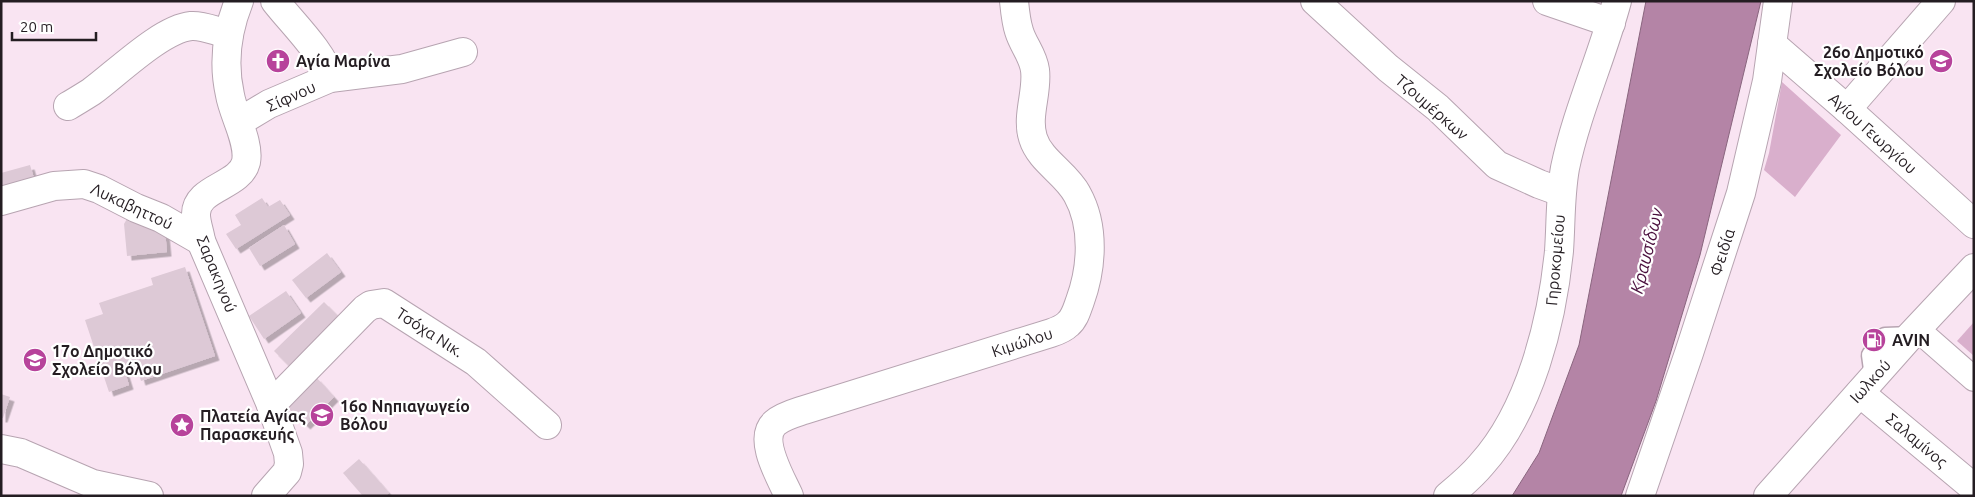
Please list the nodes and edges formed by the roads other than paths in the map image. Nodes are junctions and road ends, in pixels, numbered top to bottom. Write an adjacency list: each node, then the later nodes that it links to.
1 (239, 1): 9 (street, Σαρακηνού)
2 (275, 1): 12 (street)
3 (1014, 1): 30 (street, Κιμώλου)
4 (1315, 1): 16 (street, Τζουμέρκων)
5 (1546, 1): 8 (street)
6 (1778, 1): 10 (street, Φειδία)
7 (1941, 1): 14 (street)
8 (1614, 12): 16 (street, Γηροκομείου)
9 (229, 34): 13 (street); 15 (street, Σαρακηνού)
10 (1772, 44): 14 (street, Αγίου Γεωργίου); 32 (street, Φειδία)
11 (463, 52): 12 (street, Σίφνου)
12 (330, 78): 15 (street, Σίφνου)
13 (68, 106)
14 (1847, 109): 18 (street, Αγίου Γεωργίου)
15 (239, 122): 19 (street, Σαρακηνού)
16 (1561, 192): 31 (street, Γηροκομείου)
17 (1, 201): 19 (street, Λυκαβηττού)
18 (1974, 224)
19 (202, 241): 24 (street, Σαρακηνού)
20 (1974, 268): 21 (street, Ιωλκού)
21 (1914, 332): 22 (street); 23 (street, Ιωλκού)
22 (1974, 379)
23 (1867, 385): 27 (street, Σαλαμίνος); 33 (street, Ιωλκού)
24 (271, 405): 25 (street, Τσόχα Νικ.); 29 (street, Σαρακηνού)
25 (547, 425)
26 (8, 453): 28 (street)
27 (1974, 488)
28 (149, 496)
29 (266, 496)
30 (789, 496)
31 (1448, 496)
32 (1640, 496)
33 (1768, 496)

